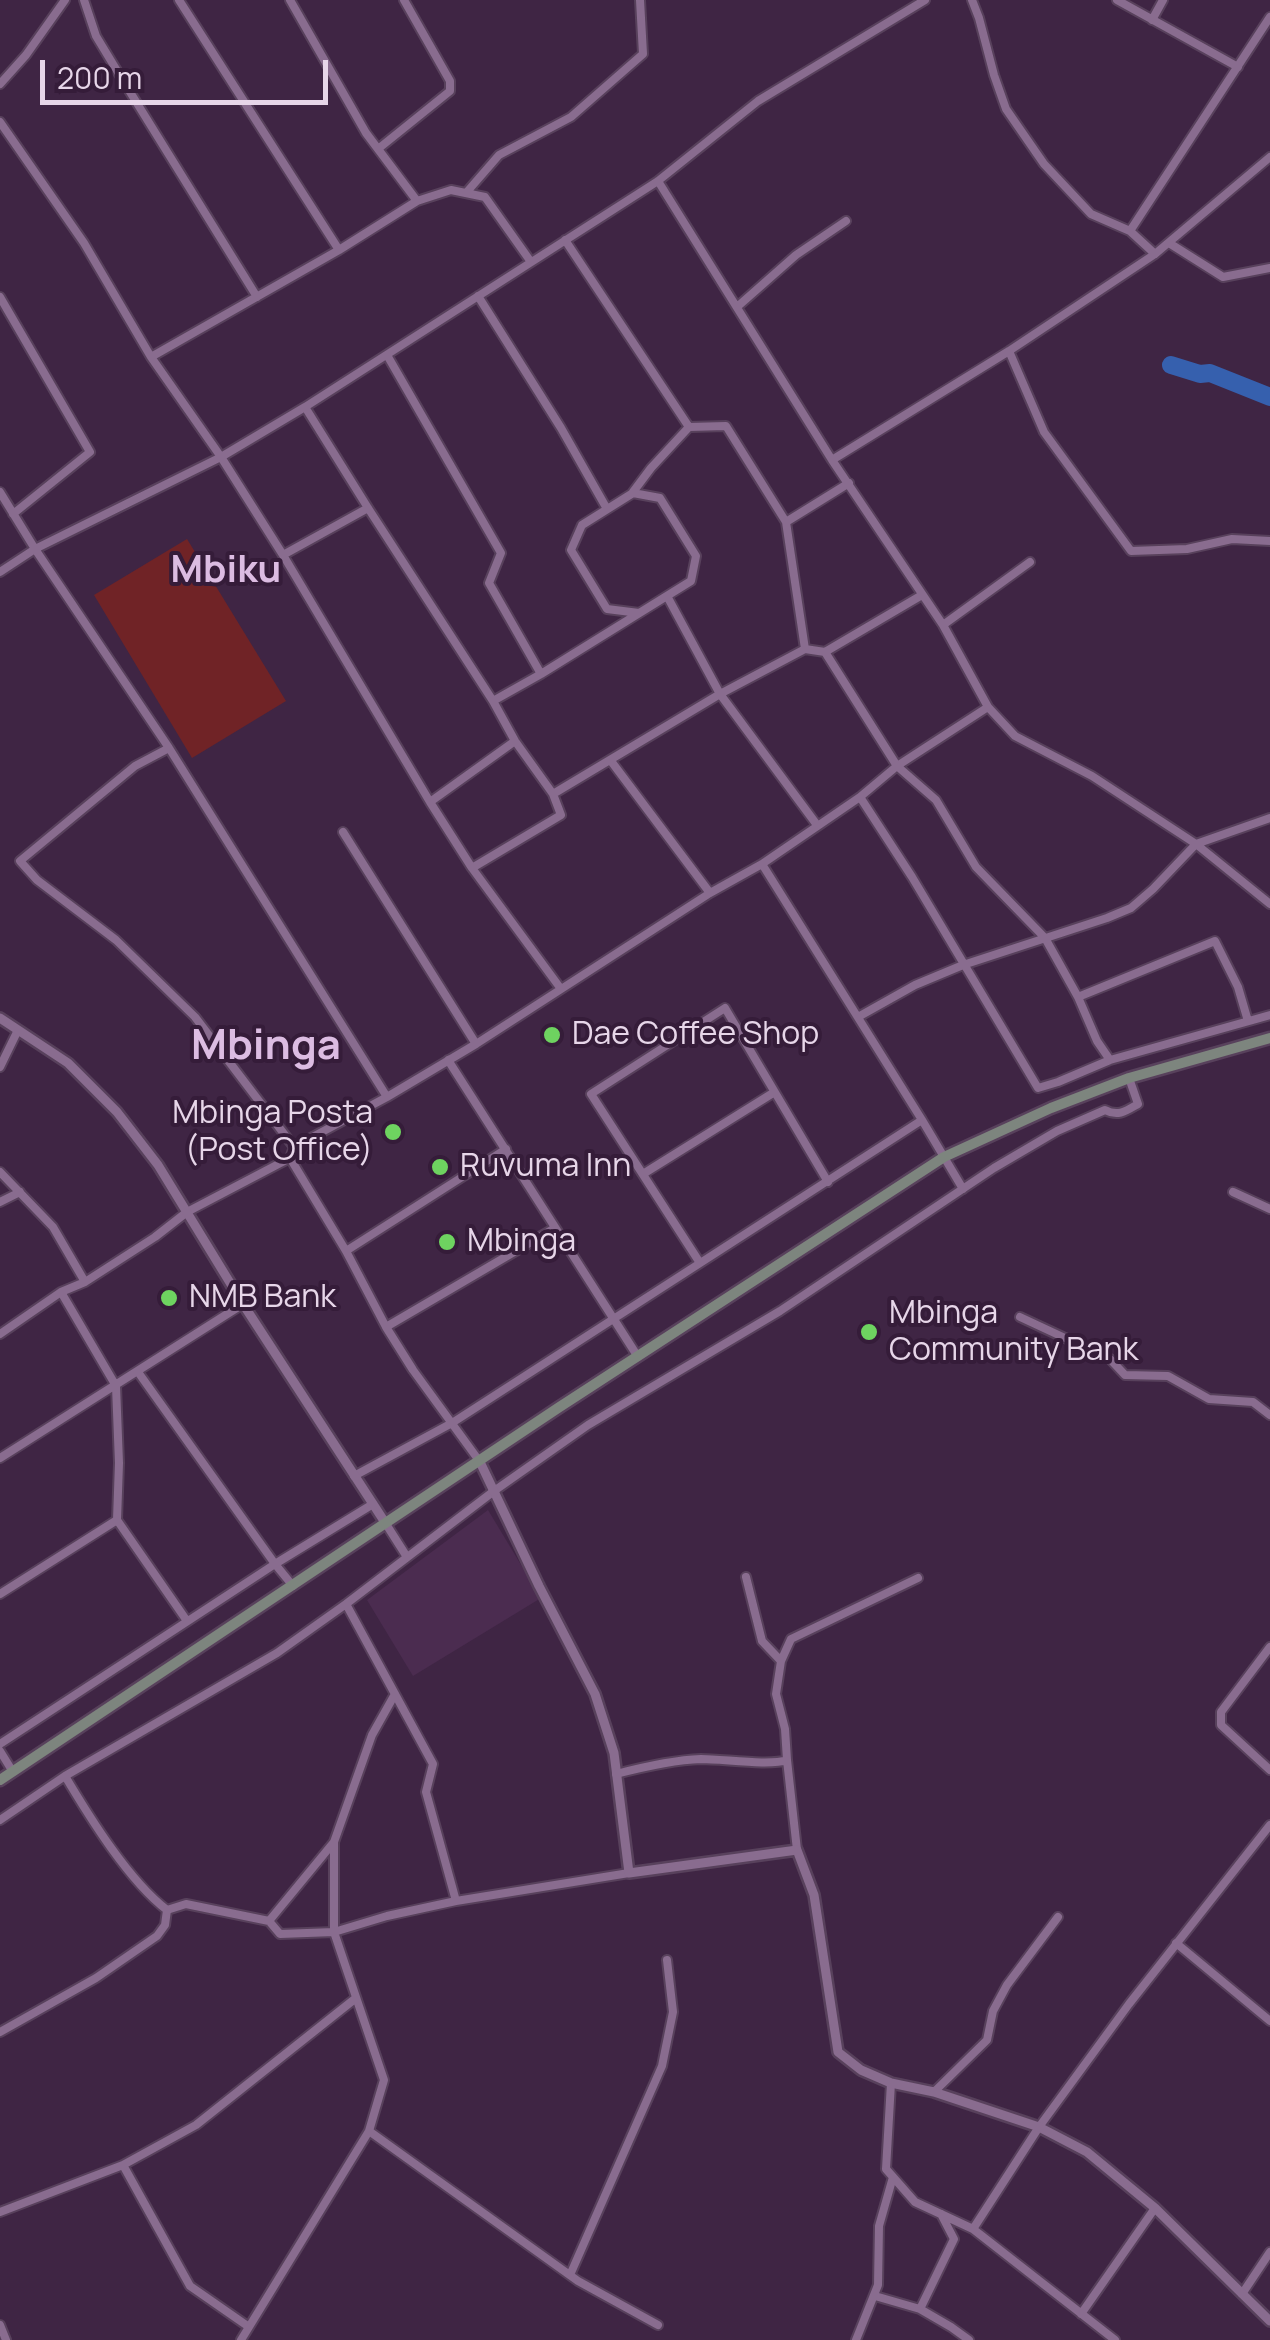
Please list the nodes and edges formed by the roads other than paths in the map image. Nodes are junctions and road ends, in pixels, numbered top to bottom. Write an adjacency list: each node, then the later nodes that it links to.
1 (65, 0): 14 (street)
2 (84, 0): 31 (street)
3 (180, 0): 25 (street)
4 (290, 0): 16 (street)
5 (404, 0): 16 (street)
6 (640, 0): 19 (street)
7 (925, 0): 18 (street)
8 (972, 0): 22 (street)
9 (1117, 0): 12 (street)
10 (1164, 0): 12 (street)
11 (1270, 17): 13 (street)
12 (1152, 20): 13 (street)
13 (1238, 66): 22 (street)
14 (0, 84)
15 (0, 122): 35 (street)
16 (378, 149): 20 (street)
17 (1270, 157): 24 (street)
18 (658, 181): 23 (street); 32 (street)
19 (466, 194): 20 (street); 27 (street)
20 (417, 201): 25 (street)
21 (846, 221): 32 (street)
22 (1130, 231): 26 (street)
23 (566, 240): 27 (street); 37 (street)
24 (1170, 243): 26 (street); 28 (street)
25 (339, 250): 31 (street)
26 (1155, 254): 33 (street)
27 (531, 262): 29 (street)
28 (1270, 268)
29 (478, 296): 34 (street); 44 (street)
30 (0, 297): 45 (street)
31 (257, 297): 35 (street)
32 (737, 307): 39 (street)
33 (1009, 352): 39 (street); 47 (street)
34 (387, 355): 36 (street); 58 (street)
35 (152, 357): 38 (street)
36 (305, 407): 38 (street); 43 (street)
37 (689, 426): 42 (street); 46 (street)
38 (221, 456): 48 (street); 49 (street)
39 (832, 460): 40 (street)
40 (849, 483): 46 (street); 53 (street)
41 (0, 492): 45 (street)
42 (633, 492): 44 (street); 52 (street)
43 (368, 508): 49 (street); 60 (street)
44 (607, 509): 54 (street)
45 (13, 514): 48 (street)
46 (786, 522): 56 (street)
47 (1270, 541)
48 (35, 550): 51 (street); 63 (street)
49 (283, 555): 68 (street)
50 (1030, 562): 55 (street)
51 (0, 572)
52 (667, 596): 54 (street); 59 (street)
53 (922, 596): 55 (street); 57 (street)
54 (639, 614): 58 (street)
55 (943, 626): 61 (street)
56 (805, 649): 57 (street); 59 (street)
57 (825, 652): 65 (street)
58 (541, 674): 60 (street)
59 (720, 694): 64 (street); 70 (street)
60 (493, 700): 62 (street)
61 (988, 707): 65 (street); 72 (street)
62 (515, 741): 66 (street); 68 (street)
63 (169, 748): 93 (street); 95 (street)
64 (610, 761): 66 (street); 75 (street)
65 (897, 766): 67 (street); 77 (street)
66 (553, 794): 74 (street)
67 (860, 797): 70 (street); 78 (street)
68 (430, 802): 74 (street)
69 (1270, 818): 72 (street)
70 (818, 825): 73 (street)
71 (343, 832): 87 (street)
72 (1196, 844): 76 (street); 77 (street)
73 (762, 864): 75 (street); 82 (street)
74 (472, 868): 79 (street)
75 (710, 893): 79 (street)
76 (1270, 904)
77 (1045, 938): 78 (street); 80 (street)
78 (963, 965): 82 (street); 89 (street)
79 (560, 989): 87 (street)
80 (1078, 997): 84 (street); 89 (street)
81 (1270, 1015): 84 (street)
82 (858, 1017): 94 (street)
83 (0, 1018): 85 (street)
84 (1248, 1021): 89 (street)
85 (18, 1030): 90 (street); 107 (street)
86 (1270, 1038): 91 (main road)
87 (476, 1044): 88 (street)
88 (448, 1060): 93 (street); 96 (street)
89 (1110, 1060)
90 (0, 1068)
91 (1129, 1078): 97 (main road); 102 (street)
92 (774, 1093): 100 (street); 100 (street); 101 (street)
93 (386, 1097): 95 (street)
94 (922, 1120): 97 (street); 101 (street)
95 (294, 1148): 98 (street)
96 (506, 1149): 108 (street); 109 (street)
97 (944, 1157): 102 (street); 118 (main road)
98 (290, 1158): 107 (street); 109 (street)
99 (0, 1172): 103 (street)
100 (643, 1174): 110 (street)
101 (828, 1182): 110 (street)
102 (963, 1190): 126 (street)
103 (20, 1192): 105 (street); 111 (street)
104 (1233, 1192): 106 (street)
105 (0, 1202)
106 (1270, 1209)
107 (187, 1212): 111 (street); 113 (street)
108 (555, 1228): 115 (street); 116 (street)
109 (346, 1251): 116 (street)
110 (700, 1262): 115 (street)
111 (85, 1282): 112 (street)
112 (61, 1292): 117 (street); 120 (street)
113 (243, 1304): 119 (street); 125 (street)
114 (1020, 1317): 121 (street)
115 (612, 1319): 118 (street); 122 (street)
116 (386, 1327): 122 (street)
117 (0, 1334)
118 (638, 1357): 124 (main road)
119 (138, 1372): 120 (street); 131 (street)
120 (116, 1386): 123 (street); 128 (street)
121 (1270, 1415)
122 (452, 1423): 124 (street); 125 (street)
123 (0, 1458)
124 (480, 1462): 126 (street); 129 (main road)
125 (354, 1476): 127 (street)
126 (494, 1491): 130 (street); 145 (street)
127 (373, 1504): 129 (street); 131 (street)
128 (117, 1520): 135 (street); 137 (street)
129 (386, 1524): 130 (street); 134 (main road)
130 (407, 1557): 136 (street)
131 (275, 1564): 134 (street); 137 (street)
132 (746, 1578): 139 (street)
133 (918, 1578): 139 (street)
134 (293, 1586): 144 (main road)
135 (0, 1594)
136 (346, 1604): 140 (street); 146 (street)
137 (187, 1621): 141 (street)
138 (1270, 1648): 143 (street)
139 (781, 1662): 142 (street)
140 (395, 1694): 150 (street); 153 (street)
141 (0, 1748): 144 (street)
142 (787, 1760): 145 (street); 151 (street)
143 (1270, 1770)
144 (13, 1772): 147 (main road)
145 (616, 1774): 152 (street)
146 (65, 1776): 148 (street); 154 (street)
147 (0, 1780)
148 (0, 1820)
149 (1270, 1824): 158 (street)
150 (334, 1842): 156 (street); 157 (street)
151 (797, 1850): 152 (street); 163 (street)
152 (629, 1874): 153 (street)
153 (456, 1900): 157 (street)
154 (167, 1910): 156 (street); 162 (street)
155 (1058, 1918): 164 (street)
156 (270, 1921): 157 (street)
157 (334, 1932): 160 (street)
158 (1176, 1944): 161 (street); 165 (street)
159 (667, 1960): 174 (street)
160 (356, 1998): 166 (street); 167 (street)
161 (1270, 2021)
162 (0, 2032)
163 (890, 2082): 164 (street); 168 (street)
164 (934, 2092): 165 (street)
165 (1039, 2128): 169 (street); 172 (street)
166 (368, 2131): 174 (street); 183 (street)
167 (123, 2165): 170 (street); 183 (street)
168 (892, 2177): 171 (street); 176 (street)
169 (1155, 2208): 175 (street); 178 (street)
170 (0, 2212)
171 (942, 2214): 172 (street); 177 (street)
172 (974, 2230): 178 (street)
173 (1270, 2252): 175 (street)
174 (570, 2275): 181 (street)
175 (1242, 2294): 179 (street)
176 (874, 2296): 177 (street); 186 (street)
177 (920, 2309): 182 (street)
178 (1081, 2314): 189 (street)
179 (1270, 2321)
180 (0, 2325): 184 (street)
181 (658, 2325)
182 (951, 2326): 187 (street); 188 (street)
183 (249, 2327): 185 (street)
184 (6, 2340)
185 (241, 2340)
186 (856, 2340)
187 (949, 2340)
188 (969, 2340)
189 (1115, 2340)

